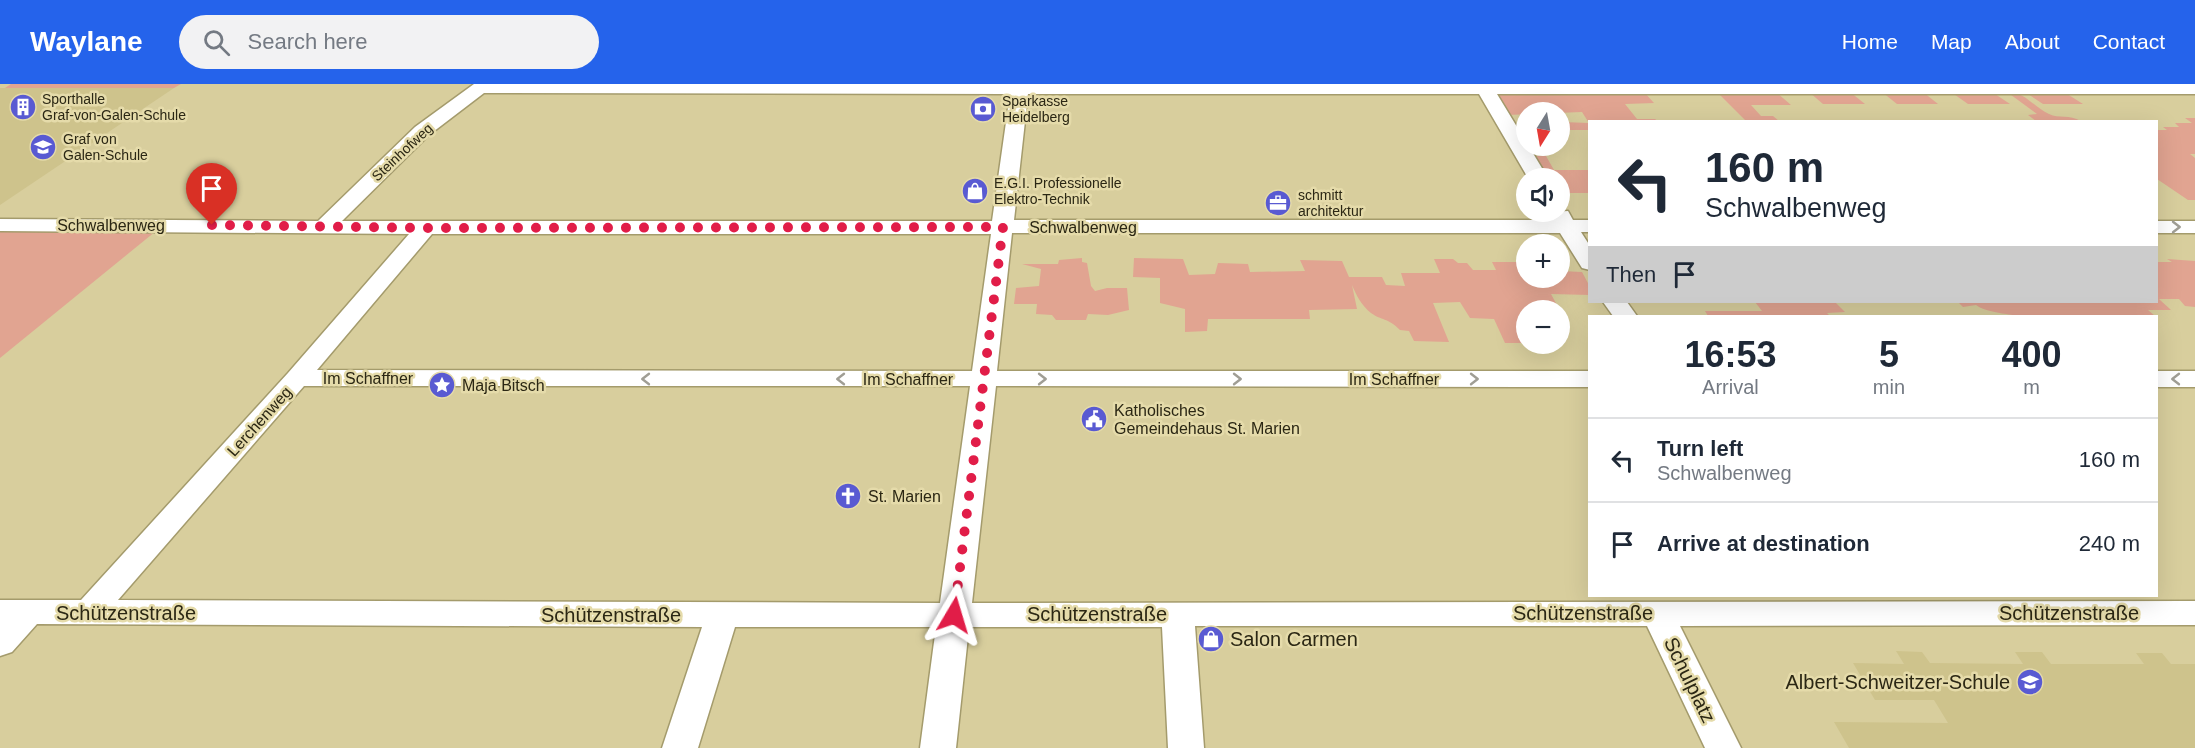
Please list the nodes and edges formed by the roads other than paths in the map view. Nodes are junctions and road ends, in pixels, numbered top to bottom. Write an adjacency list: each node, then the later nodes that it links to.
1 (482, 86): 2 (street); 13 (street, Steinhofweg)
2 (1020, 86): 3 (street); 15 (street)
3 (1252, 86): 4 (street)
4 (1484, 86): 5 (street); 8 (street)
5 (1707, 86): 6 (street)
6 (1940, 86): 7 (street)
7 (2195, 89)
8 (1532, 168)
9 (1516, 220): 15 (street, Schwalbenweg)
10 (1570, 221): 14 (street, Schwalbenweg)
11 (1564, 222): 19 (street)
12 (0, 225): 13 (street, Schwalbenweg)
13 (325, 226): 18 (street, Schwalbenweg)
14 (1588, 226)
15 (1003, 227): 18 (street, Schwalbenweg); 21 (street)
16 (2158, 227): 17 (street, one-way to 17)
17 (2195, 227)
18 (426, 228): 20 (street, Lerchenweg)
19 (1588, 260)
20 (297, 378): 21 (street, Im Schaffner, one-way to 20); 26 (street, Lerchenweg)
21 (983, 379): 22 (street, Im Schaffner, one-way to 22); 32 (street)
22 (1588, 379)
23 (2158, 379): 24 (street, one-way to 23)
24 (2195, 379)
25 (1806, 604): 28 (street, Schützenstraße); 29 (street, Schützenstraße)
26 (90, 611): 27 (street, Schützenstraße); 31 (street, Schützenstraße)
27 (14, 613): 33 (street)
28 (1657, 613): 30 (street, Schützenstraße); 37 (street, Schulplatz)
29 (2195, 613)
30 (1178, 614): 32 (street, Schützenstraße); 36 (street)
31 (722, 615): 32 (street, Schützenstraße); 34 (street)
32 (954, 615): 35 (street)
33 (0, 644)
34 (680, 748)
35 (938, 748)
36 (1186, 748)
37 (1723, 748)

